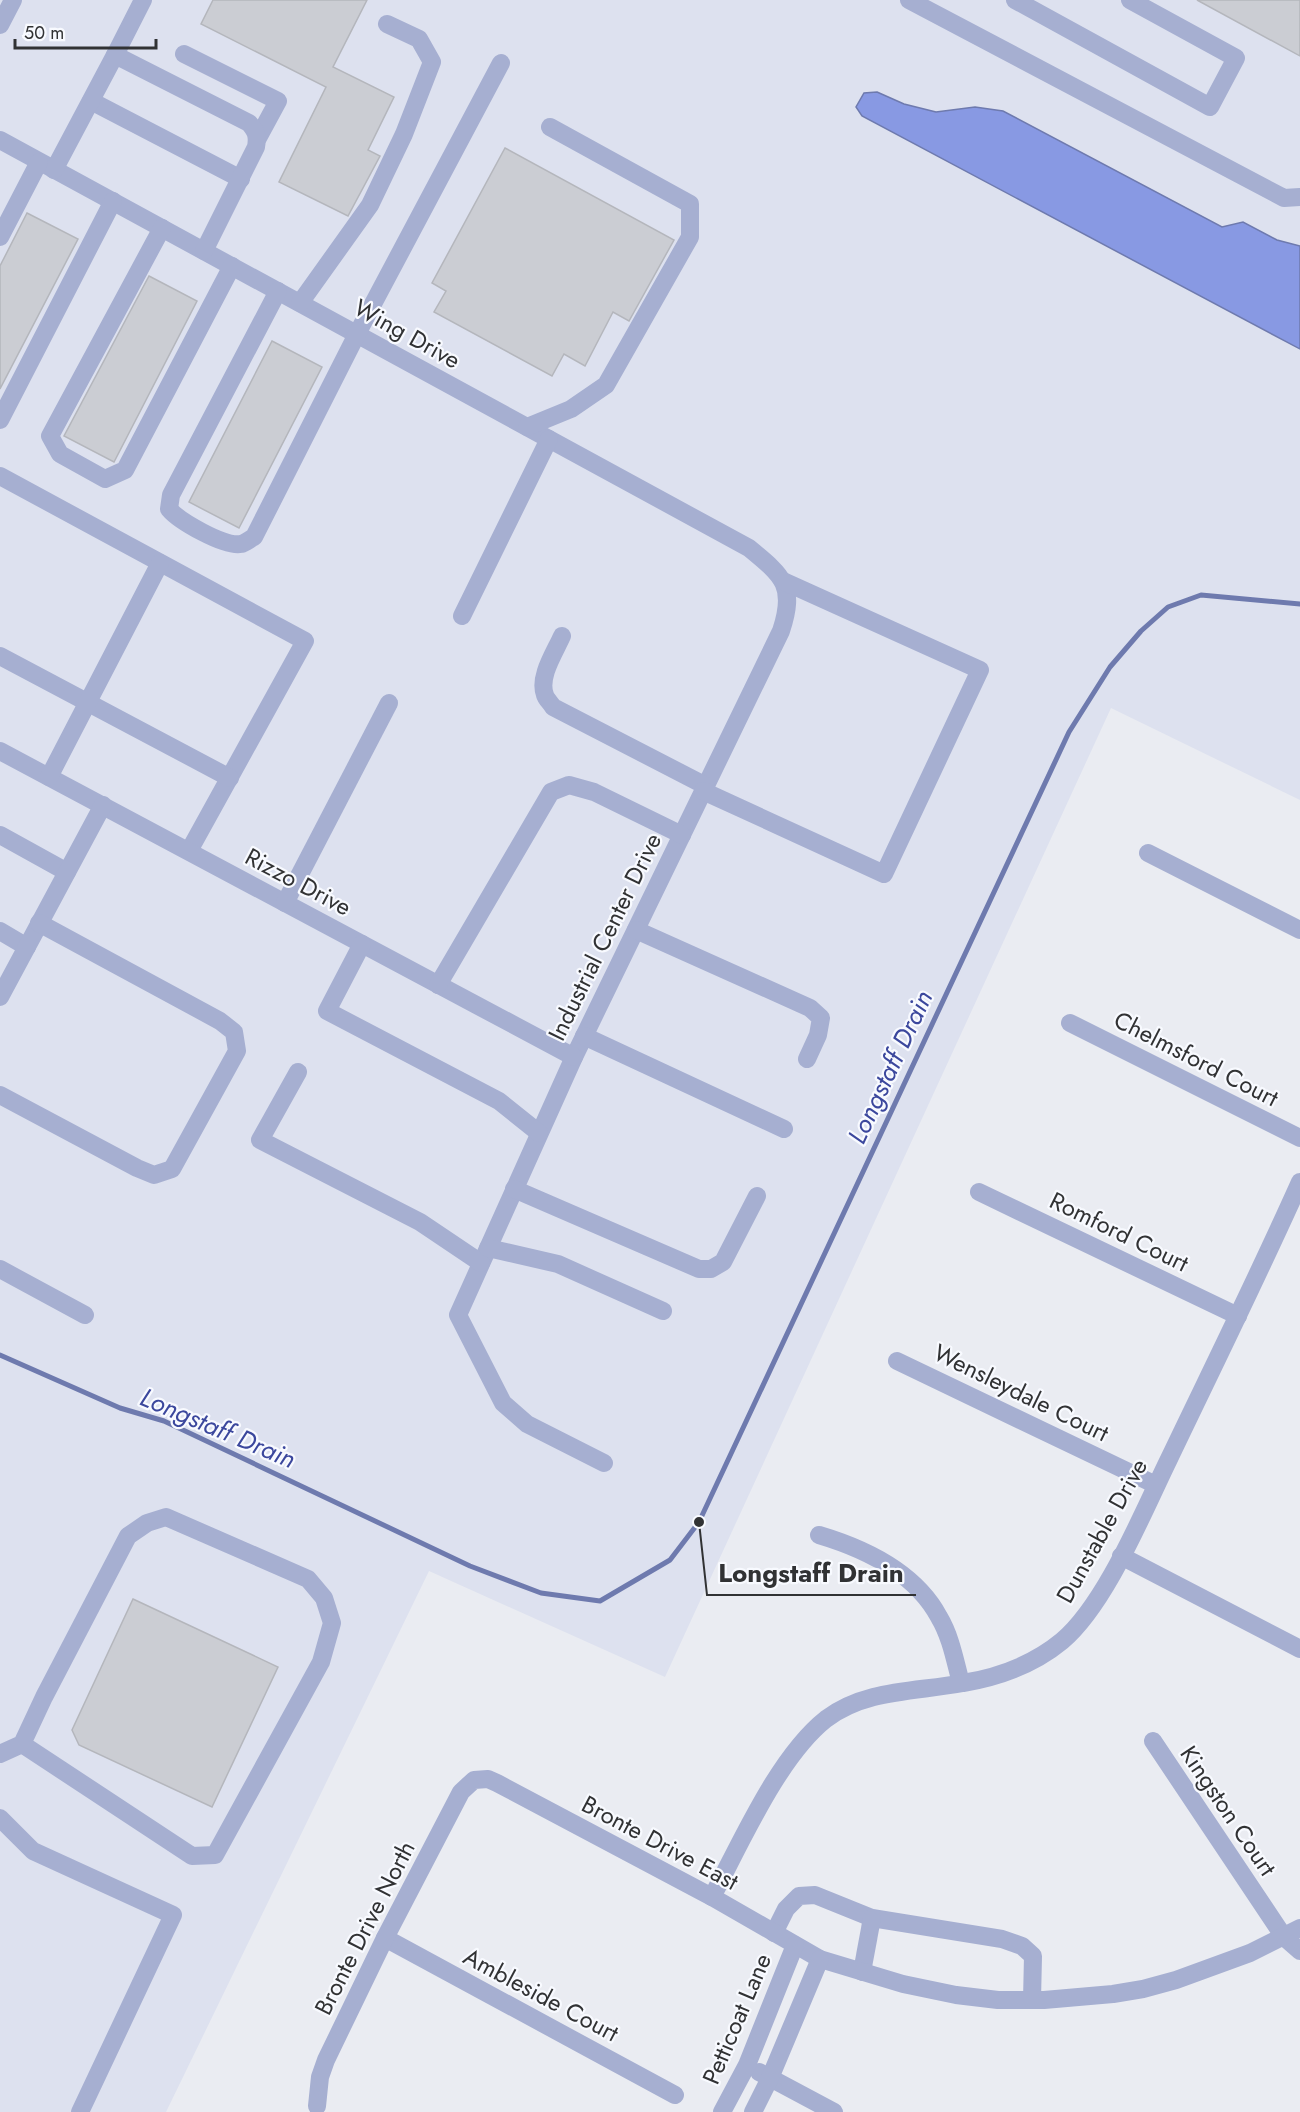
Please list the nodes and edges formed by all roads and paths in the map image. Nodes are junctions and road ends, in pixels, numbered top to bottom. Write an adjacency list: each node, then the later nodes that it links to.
1 (13, 0): 7 (street)
2 (143, 0): 9 (street)
3 (909, 0): 17 (street)
4 (1015, 0): 5 (street)
5 (1130, 0)
6 (387, 24): 24 (street)
7 (0, 26)
8 (184, 54): 13 (street)
9 (115, 55): 11 (street); 13 (street)
10 (501, 63): 25 (street)
11 (91, 101): 15 (street); 16 (street)
12 (550, 127): 27 (street)
13 (258, 138): 16 (street)
14 (0, 140): 15 (street, Wing Drive)
15 (47, 166): 18 (street, Wing Drive); 20 (street)
16 (241, 179): 21 (street)
17 (1300, 197)
18 (113, 201): 19 (street, Wing Drive); 26 (street)
19 (162, 228): 21 (street, Wing Drive); 22 (street)
20 (0, 237)
21 (204, 251): 22 (street, Wing Drive)
22 (232, 266): 23 (street, Wing Drive)
23 (278, 291): 24 (street, Wing Drive); 25 (street)
24 (300, 303): 25 (street, Wing Drive)
25 (357, 334): 27 (street, Wing Drive)
26 (0, 420)
27 (527, 427): 28 (street, Wing Drive)
28 (549, 439): 31 (street, Wing Drive); 32 (street)
29 (1, 478): 30 (street)
30 (160, 562): 35 (street); 39 (street)
31 (783, 581): 40 (street, Industrial Center Drive); 40 (street)
32 (462, 616)
33 (562, 636): 40 (street)
34 (0, 656): 35 (street)
35 (88, 702): 38 (street); 39 (street)
36 (389, 703): 47 (street)
37 (0, 751): 38 (street, Rizzo Drive)
38 (50, 777): 41 (street, Rizzo Drive)
39 (230, 778): 44 (street)
40 (704, 789): 43 (street, Industrial Center Drive)
41 (103, 805): 44 (street, Rizzo Drive); 46 (street)
42 (0, 835): 46 (street)
43 (682, 835): 49 (street, Industrial Center Drive); 54 (street)
44 (189, 851): 47 (street, Rizzo Drive)
45 (1148, 853): 50 (street)
46 (67, 872): 48 (street)
47 (285, 903): 52 (street, Rizzo Drive)
48 (39, 923): 53 (street); 61 (street)
49 (636, 930): 57 (street, Industrial Center Drive); 59 (street)
50 (1300, 930)
51 (0, 932): 53 (street)
52 (362, 944): 54 (street, Rizzo Drive); 63 (street)
53 (27, 947): 55 (street)
54 (438, 985): 58 (street, Rizzo Drive)
55 (0, 997)
56 (1070, 1023): 64 (street, Chelmsford Court)
57 (584, 1036): 58 (street, Industrial Center Drive); 62 (street)
58 (574, 1057): 63 (street, Industrial Center Drive)
59 (807, 1059)
60 (298, 1072): 70 (street)
61 (0, 1095)
62 (784, 1129)
63 (540, 1133): 66 (street, Industrial Center Drive)
64 (1300, 1138)
65 (1300, 1182): 69 (street, Dunstable Drive)
66 (514, 1189): 68 (street); 70 (street, Industrial Center Drive)
67 (979, 1192): 74 (street, Romford Court)
68 (757, 1196)
69 (1293, 1219): 74 (street, Dunstable Drive)
70 (484, 1256): 72 (street); 76 (street, Industrial Center Drive)
71 (0, 1269): 73 (street)
72 (663, 1311)
73 (86, 1315)
74 (1238, 1316): 77 (street, Dunstable Drive)
75 (897, 1361): 77 (street, Wensleydale Court)
76 (603, 1463)
77 (1156, 1485): 79 (street, Dunstable Drive)
78 (819, 1535): 81 (street)
79 (1121, 1556): 80 (street); 81 (street, Dunstable Drive)
80 (1300, 1648)
81 (961, 1683): 87 (street, Dunstable Drive)
82 (1153, 1742): 89 (street, Kingston Court)
83 (22, 1744): 83 (street); 84 (street)
84 (0, 1754)
85 (474, 1780): 87 (street, Bronte Drive East); 91 (street, Bronte Drive North)
86 (0, 1818): 101 (street)
87 (712, 1897): 90 (street, Bronte Drive East)
88 (872, 1918): 90 (street); 95 (street); 96 (street)
89 (1292, 1932): 93 (street, Kingston Court); 96 (street, Bronte Drive East)
90 (774, 1933): 92 (street, Bronte Drive East)
91 (385, 1938): 99 (street, Ambleside Court); 100 (street, Bronte Drive North)
92 (795, 1945): 94 (street, Bronte Drive East); 97 (street, Petticoat Lane)
93 (1300, 1951)
94 (820, 1959): 95 (street, Bronte Drive East); 98 (street)
95 (862, 1972): 96 (street, Bronte Drive East)
96 (1032, 2000)
97 (747, 2065): 98 (street); 102 (street, Petticoat Lane)
98 (771, 2078): 103 (street); 104 (street)
99 (675, 2095)
100 (316, 2110)
101 (80, 2112)
102 (722, 2112)
103 (753, 2112)
104 (834, 2112)

